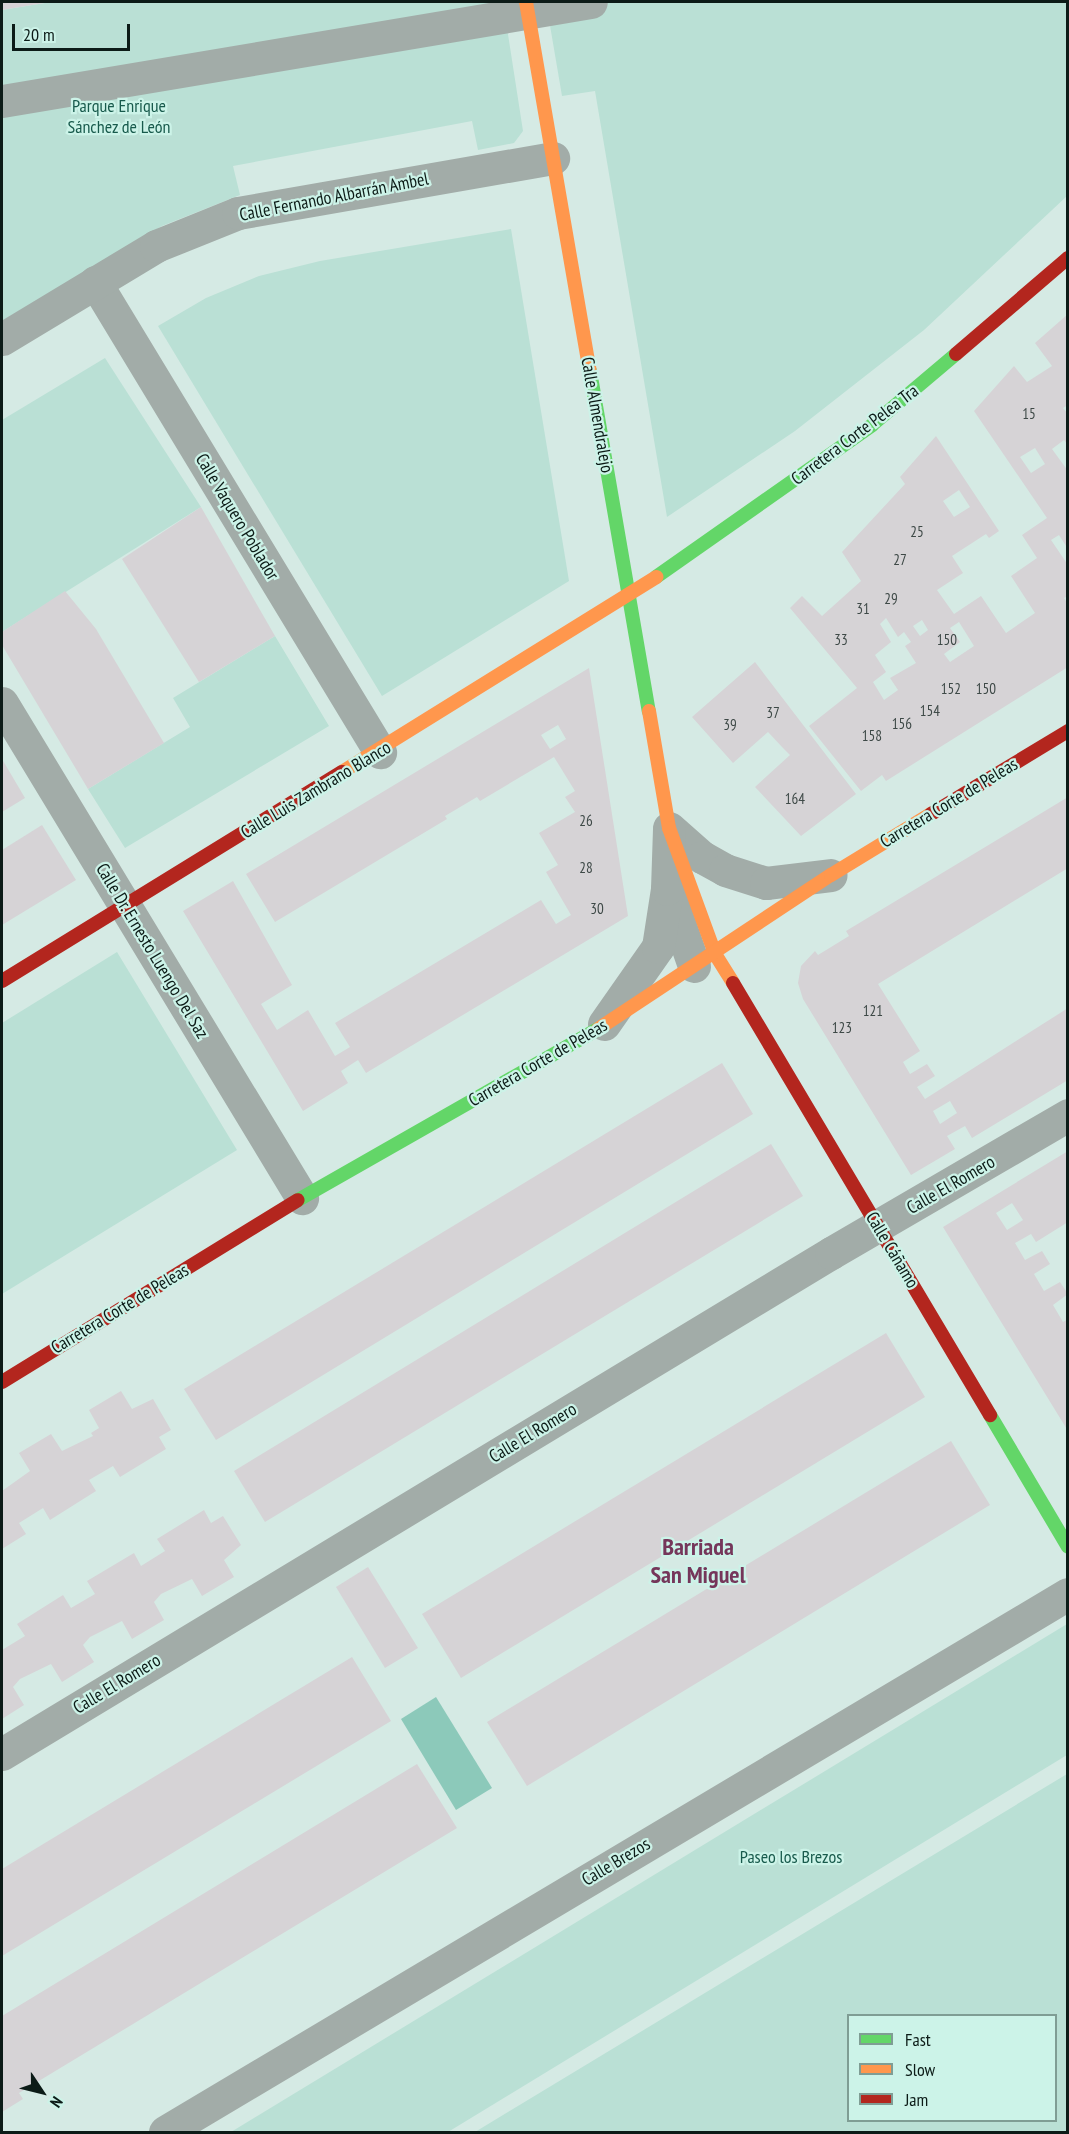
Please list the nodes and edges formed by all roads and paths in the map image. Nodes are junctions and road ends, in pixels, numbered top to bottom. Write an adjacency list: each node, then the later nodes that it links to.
1 (591, 2): 2 (street)
2 (526, 7): 3 (street); 4 (street, Calle Almendralejo)
3 (2, 102)
4 (553, 158): 6 (street, Calle Fernando Albarrán Ambel); 8 (street, Calle Almendralejo)
5 (1068, 258): 8 (street, Carretera Corte Pelea Tra)
6 (95, 282): 7 (street, Calle Fernando Albarrán Ambel); 11 (street, Calle Vaquero Poblador)
7 (2, 339)
8 (629, 596): 11 (street, Calle Luis Zambrano Blanco); 12 (street, Calle Almendralejo)
9 (2, 703): 15 (street, Calle Dr. Ernesto Luengo Del Saz)
10 (1068, 731): 13 (street, Carretera Corte de Peleas)
11 (380, 752): 15 (street, Calle Luis Zambrano Blanco)
12 (669, 828): 13 (street); 14 (street, Calle Almendralejo); 16 (street, Calle Almendralejo)
13 (831, 875): 16 (street, Carretera Corte de Peleas)
14 (667, 889): 16 (street, Calle Almendralejo); 18 (street, Calle Almendralejo)
15 (125, 906): 17 (street, Calle Luis Zambrano Blanco); 20 (street, Calle Dr. Ernesto Luengo Del Saz)
16 (705, 960): 18 (street, Carretera Corte de Peleas); 21 (street, Calle Cáñamo)
17 (2, 981)
18 (603, 1026): 20 (street, Carretera Corte de Peleas)
19 (1068, 1115): 21 (street, Calle El Romero)
20 (302, 1198): 22 (street, Carretera Corte de Peleas)
21 (878, 1226): 23 (street, Calle Cáñamo); 25 (street, Calle El Romero)
22 (2, 1382)
23 (1068, 1547)
24 (1068, 1594): 26 (street, Calle Brezos)
25 (2, 1754)
26 (165, 2133)

